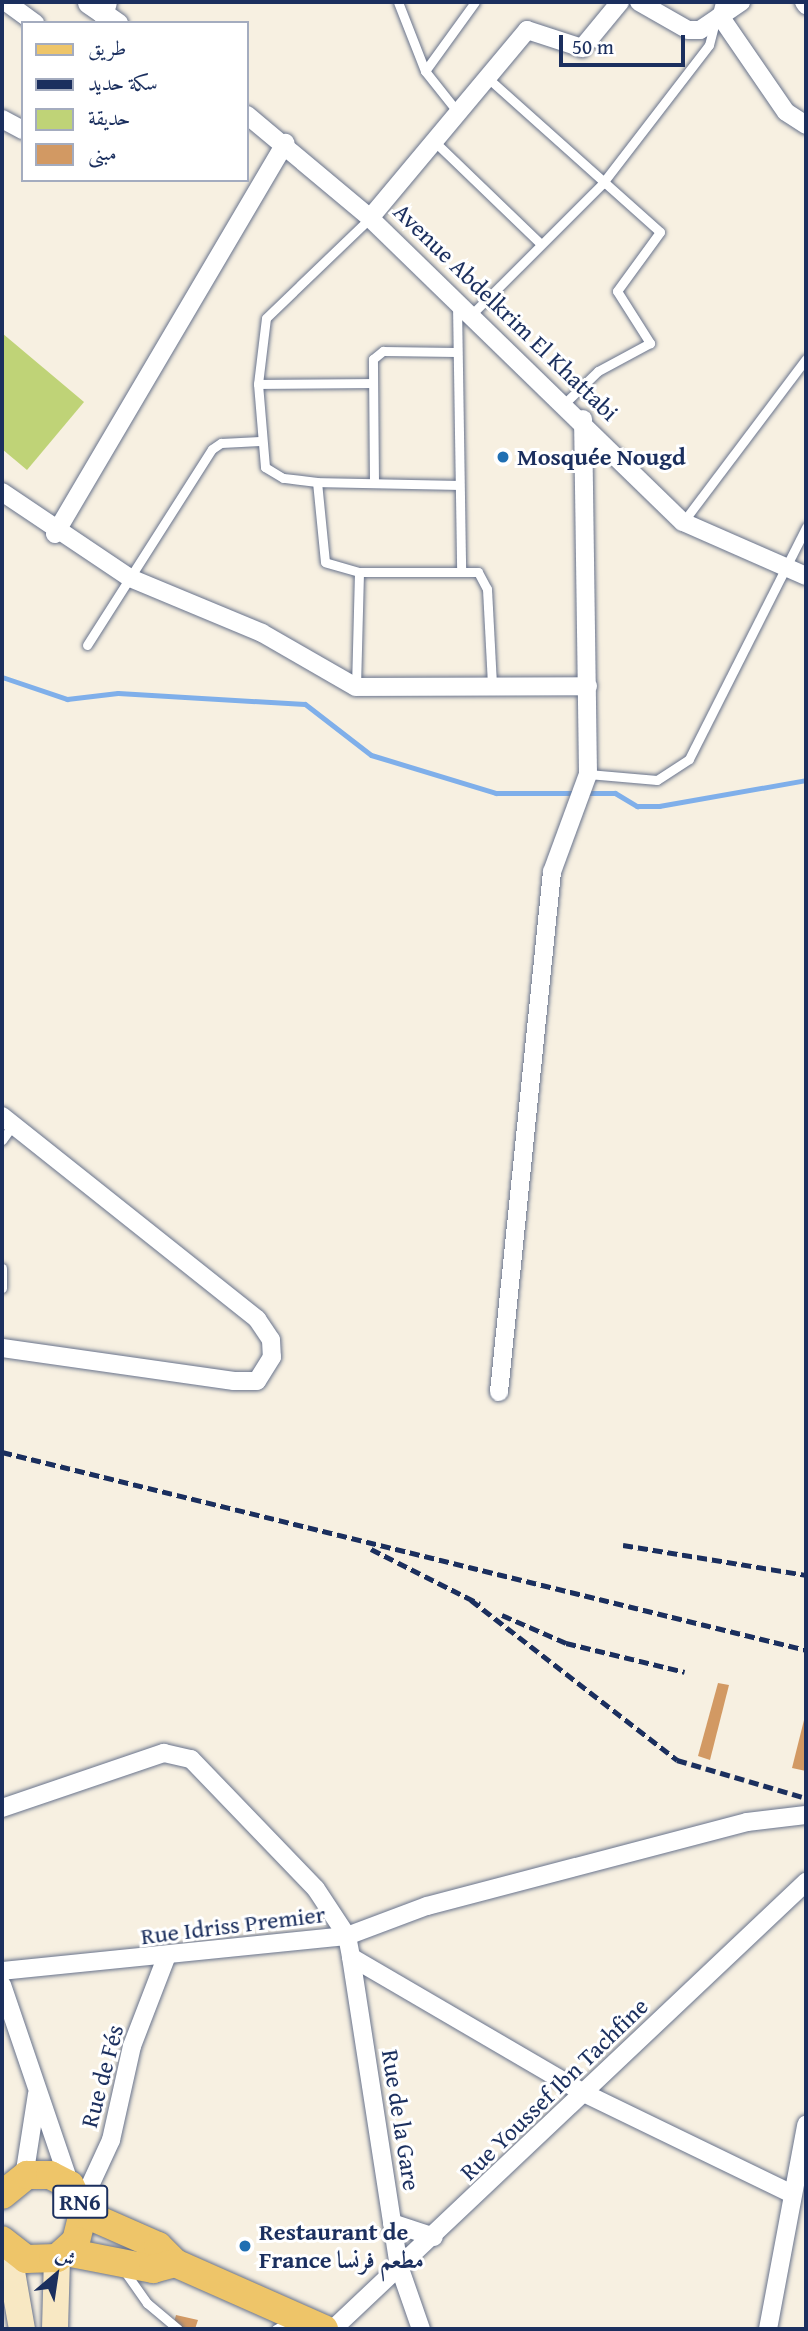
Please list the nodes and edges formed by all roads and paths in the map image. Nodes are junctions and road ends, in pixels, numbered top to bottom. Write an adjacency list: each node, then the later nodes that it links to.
1 (6, 2): 8 (street)
2 (398, 2): 9 (lane)
3 (475, 2): 9 (lane)
4 (620, 2): 10 (street)
5 (639, 2): 7 (street)
6 (741, 2): 7 (street)
7 (720, 9): 14 (street); 18 (lane)
8 (32, 21)
9 (425, 71): 12 (lane)
10 (490, 79): 12 (street); 18 (lane)
11 (248, 116): 16 (street, Avenue Abdelkrim El Khattabi)
12 (461, 116): 17 (street)
13 (2, 119): 15 (street)
14 (806, 125)
15 (21, 129)
16 (285, 143): 19 (street, Avenue Abdelkrim El Khattabi); 35 (street)
17 (437, 144): 19 (street); 20 (lane)
18 (602, 184): 20 (lane); 26 (lane)
19 (370, 218): 21 (street, Avenue Abdelkrim El Khattabi); 25 (lane)
20 (540, 243): 21 (lane)
21 (464, 310): 22 (lane); 26 (street, Avenue Abdelkrim El Khattabi)
22 (456, 352): 24 (lane); 31 (lane)
23 (806, 359): 33 (lane)
24 (372, 383): 25 (lane); 30 (lane)
25 (258, 384): 28 (lane)
26 (566, 402): 27 (street, Avenue Abdelkrim El Khattabi)
27 (583, 419): 33 (street, Avenue Abdelkrim El Khattabi); 43 (street)
28 (260, 441): 29 (lane); 40 (lane)
29 (317, 482): 30 (lane); 38 (lane)
30 (374, 482): 31 (lane)
31 (456, 485): 36 (lane)
32 (2, 492): 35 (street)
33 (683, 522): 37 (street, Avenue Abdelkrim El Khattabi)
34 (806, 527): 37 (lane)
35 (55, 534): 40 (street)
36 (461, 568): 38 (lane); 42 (lane)
37 (783, 568): 39 (street, Avenue Abdelkrim El Khattabi); 45 (lane)
38 (359, 572): 44 (lane)
39 (806, 576)
40 (130, 578): 41 (lane); 44 (street)
41 (87, 645)
42 (492, 686): 43 (street); 44 (street)
43 (588, 686): 45 (street)
44 (356, 687)
45 (588, 774): 51 (street)
46 (7, 1120): 47 (lane); 50 (street)
47 (2, 1140)
48 (2, 1268): 49 (lane)
49 (2, 1287)
50 (2, 1348)
51 (499, 1392)
52 (2, 1808): 55 (street)
53 (806, 1815): 55 (street)
54 (806, 1882): 61 (street, Rue Youssef Ibn Tachfine)
55 (347, 1936): 56 (street, Rue Idriss Premier); 57 (street, Rue Idriss Premier)
56 (351, 1957): 61 (street); 66 (street, Rue de la Gare)
57 (166, 1958): 58 (street, Rue Idriss Premier); 65 (street, Rue de Fés)
58 (2, 1971)
59 (2, 1985): 60 (street)
60 (38, 2090): 63 (street); 65 (street)
61 (584, 2093): 64 (street); 67 (street, Rue Youssef Ibn Tachfine)
62 (806, 2125): 64 (street)
63 (11, 2183): 65 (main road, RN6)
64 (798, 2195): 80 (street)
65 (78, 2201): 69 (main road, RN6); 70 (main road, RN6)
66 (392, 2223): 67 (street); 72 (street, Rue de la Gare)
67 (434, 2238): 72 (street, Rue Youssef Ibn Tachfine)
68 (5, 2244): 69 (main road, RN6); 75 (main road)
69 (61, 2255): 71 (main road, RN6); 73 (main road)
70 (175, 2263): 71 (main road, RN6); 74 (main road, RN6)
71 (121, 2264): 76 (lane)
72 (399, 2266): 78 (street, Rue Youssef Ibn Tachfine); 79 (street, Rue de la Gare)
73 (58, 2324)
74 (286, 2324): 77 (main road, RN6)
75 (22, 2329)
76 (178, 2329)
77 (324, 2329)
78 (333, 2329)
79 (421, 2329)
80 (768, 2329)

